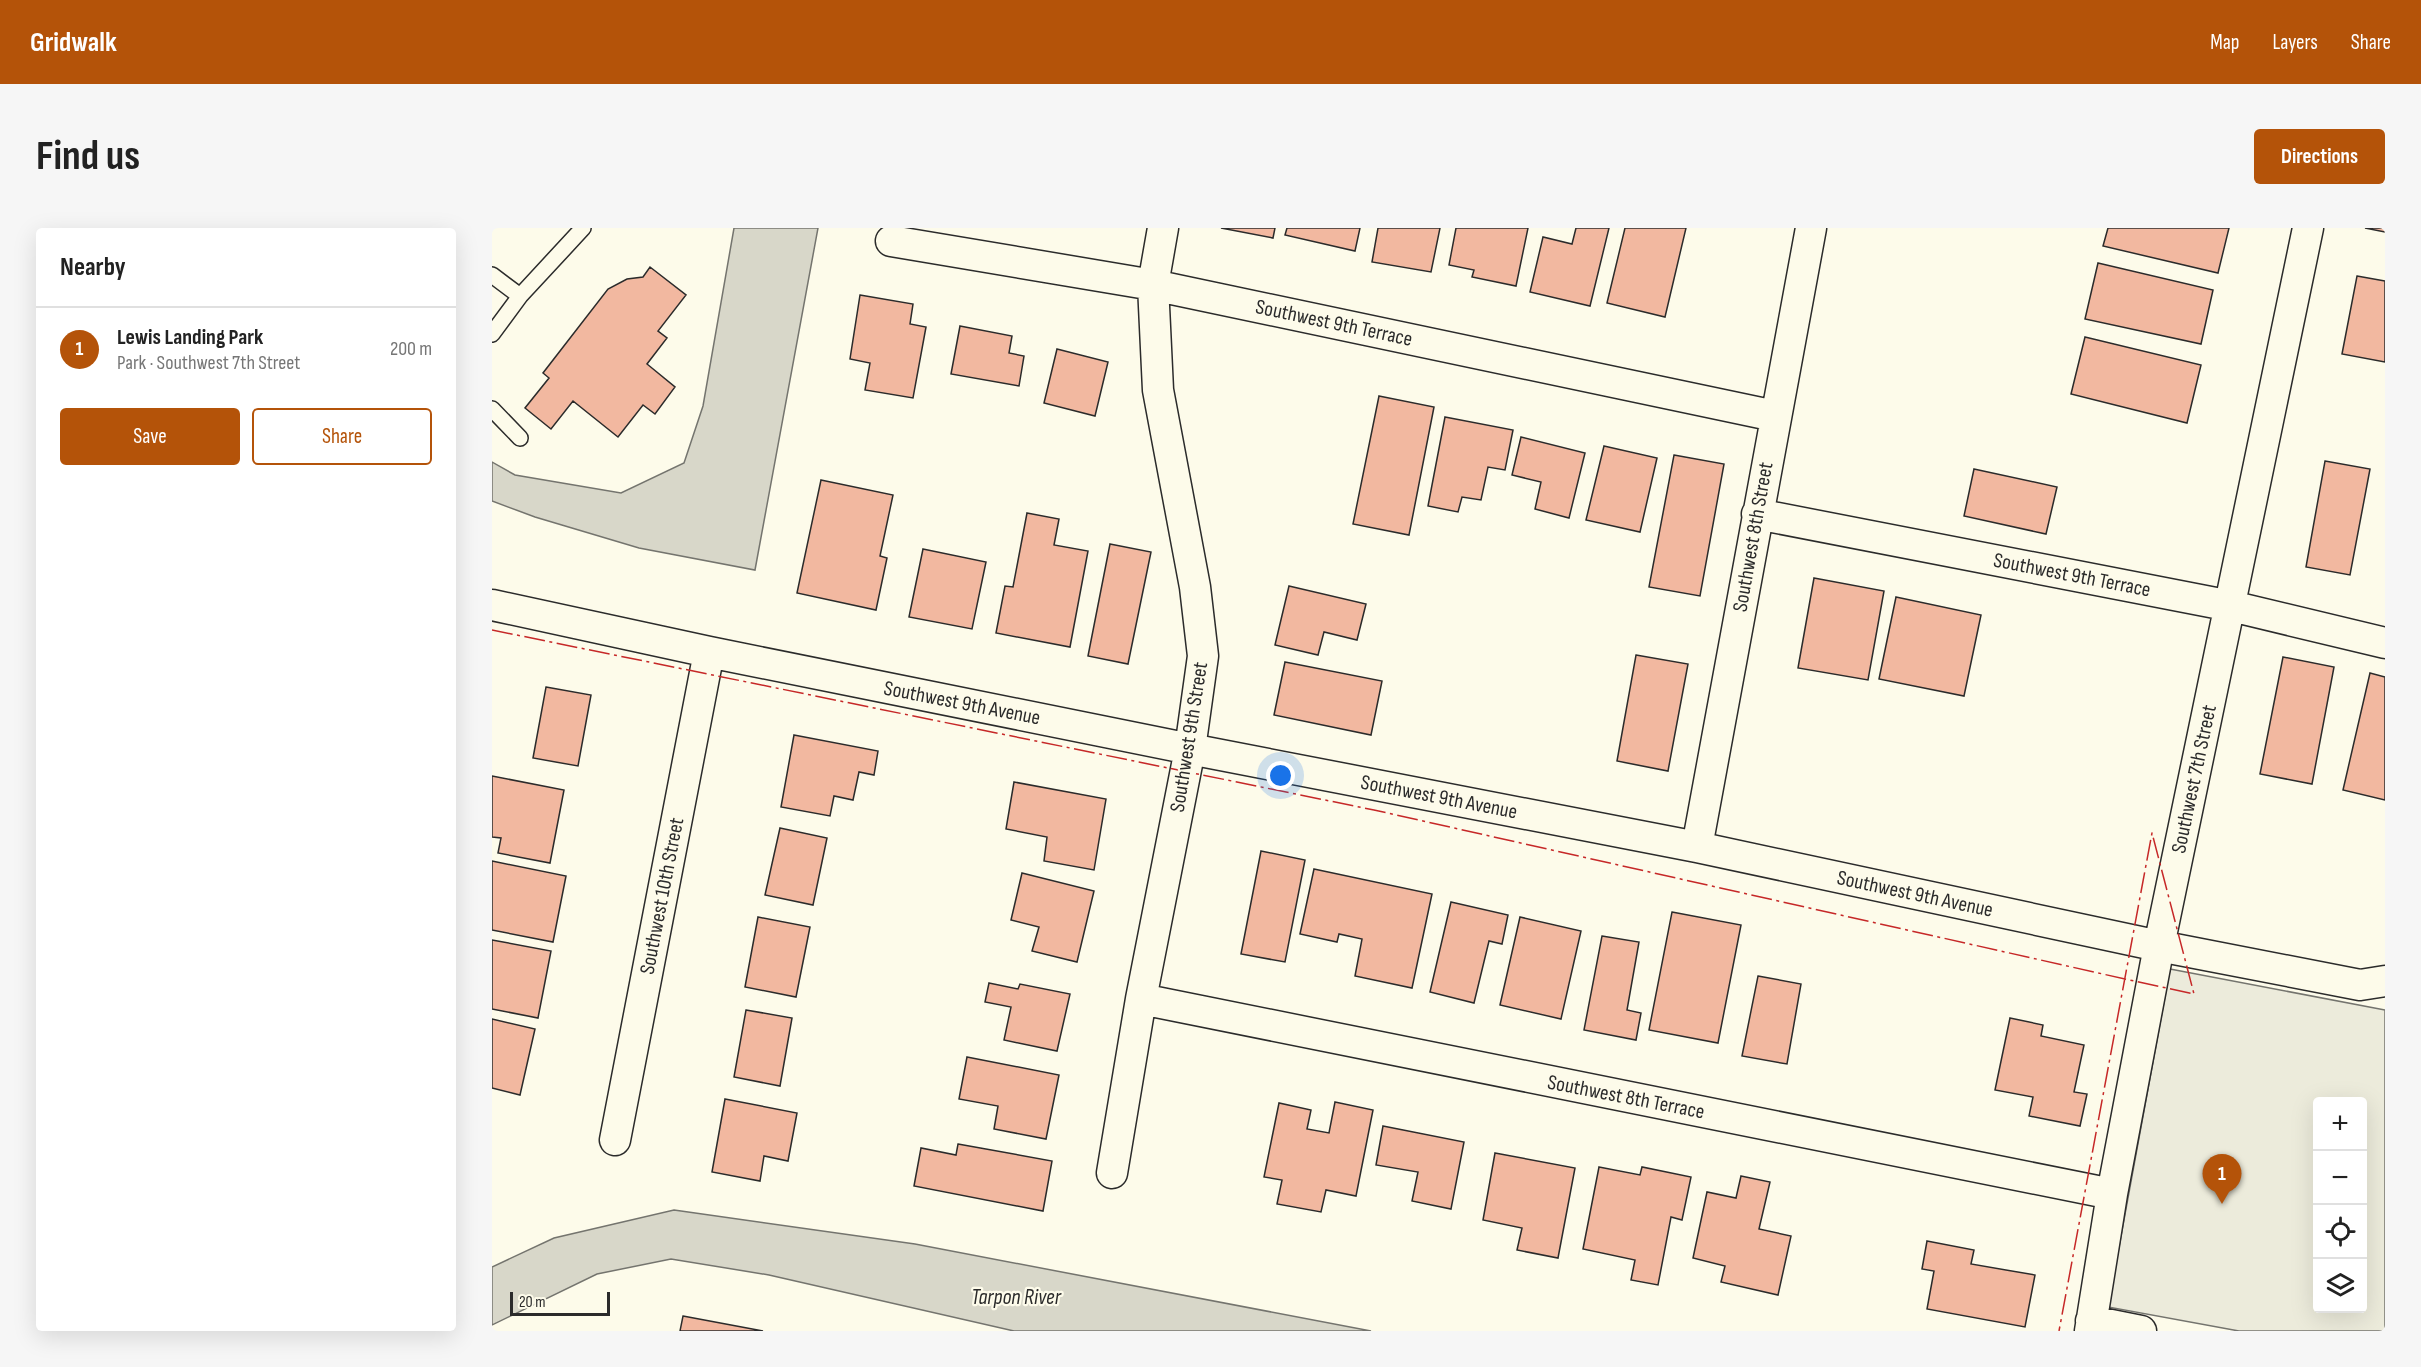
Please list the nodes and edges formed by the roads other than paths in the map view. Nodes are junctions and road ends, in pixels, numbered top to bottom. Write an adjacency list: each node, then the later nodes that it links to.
1 (583, 228): 8 (lane)
2 (1163, 228): 7 (street, Southwest 9th Street)
3 (1811, 228): 11 (street, Southwest 8th Street)
4 (2308, 228): 15 (street, Southwest 7th Street)
5 (891, 241): 7 (street, Southwest 9th Terrace)
6 (492, 274): 8 (lane)
7 (1153, 285): 11 (street, Southwest 9th Terrace); 18 (street, Southwest 9th Street)
8 (520, 296): 9 (lane)
9 (492, 334)
10 (492, 409): 12 (lane)
11 (1775, 416): 13 (street, Southwest 8th Street)
12 (520, 438)
13 (1757, 514): 15 (street, Southwest 9th Terrace); 19 (street, Southwest 8th Street)
14 (492, 605): 17 (street, Southwest 9th Avenue)
15 (2231, 606): 16 (street, Southwest 9th Terrace); 20 (street, Southwest 7th Street)
16 (2385, 643)
17 (710, 652): 18 (street, Southwest 9th Avenue); 23 (street, Southwest 10th Street)
18 (1190, 749): 19 (street, Southwest 9th Avenue); 22 (street, Southwest 9th Street)
19 (1697, 847): 20 (street, Southwest 9th Avenue)
20 (2159, 946): 21 (street, Southwest 9th Avenue); 25 (street, Southwest 7th Street)
21 (2385, 981)
22 (1141, 999): 24 (street, Southwest 9th Street); 25 (street, Southwest 8th Terrace)
23 (615, 1140)
24 (1112, 1173)
25 (2112, 1194): 26 (street, Southwest 7th Street)
26 (2091, 1326): 27 (street)
27 (2141, 1331)

